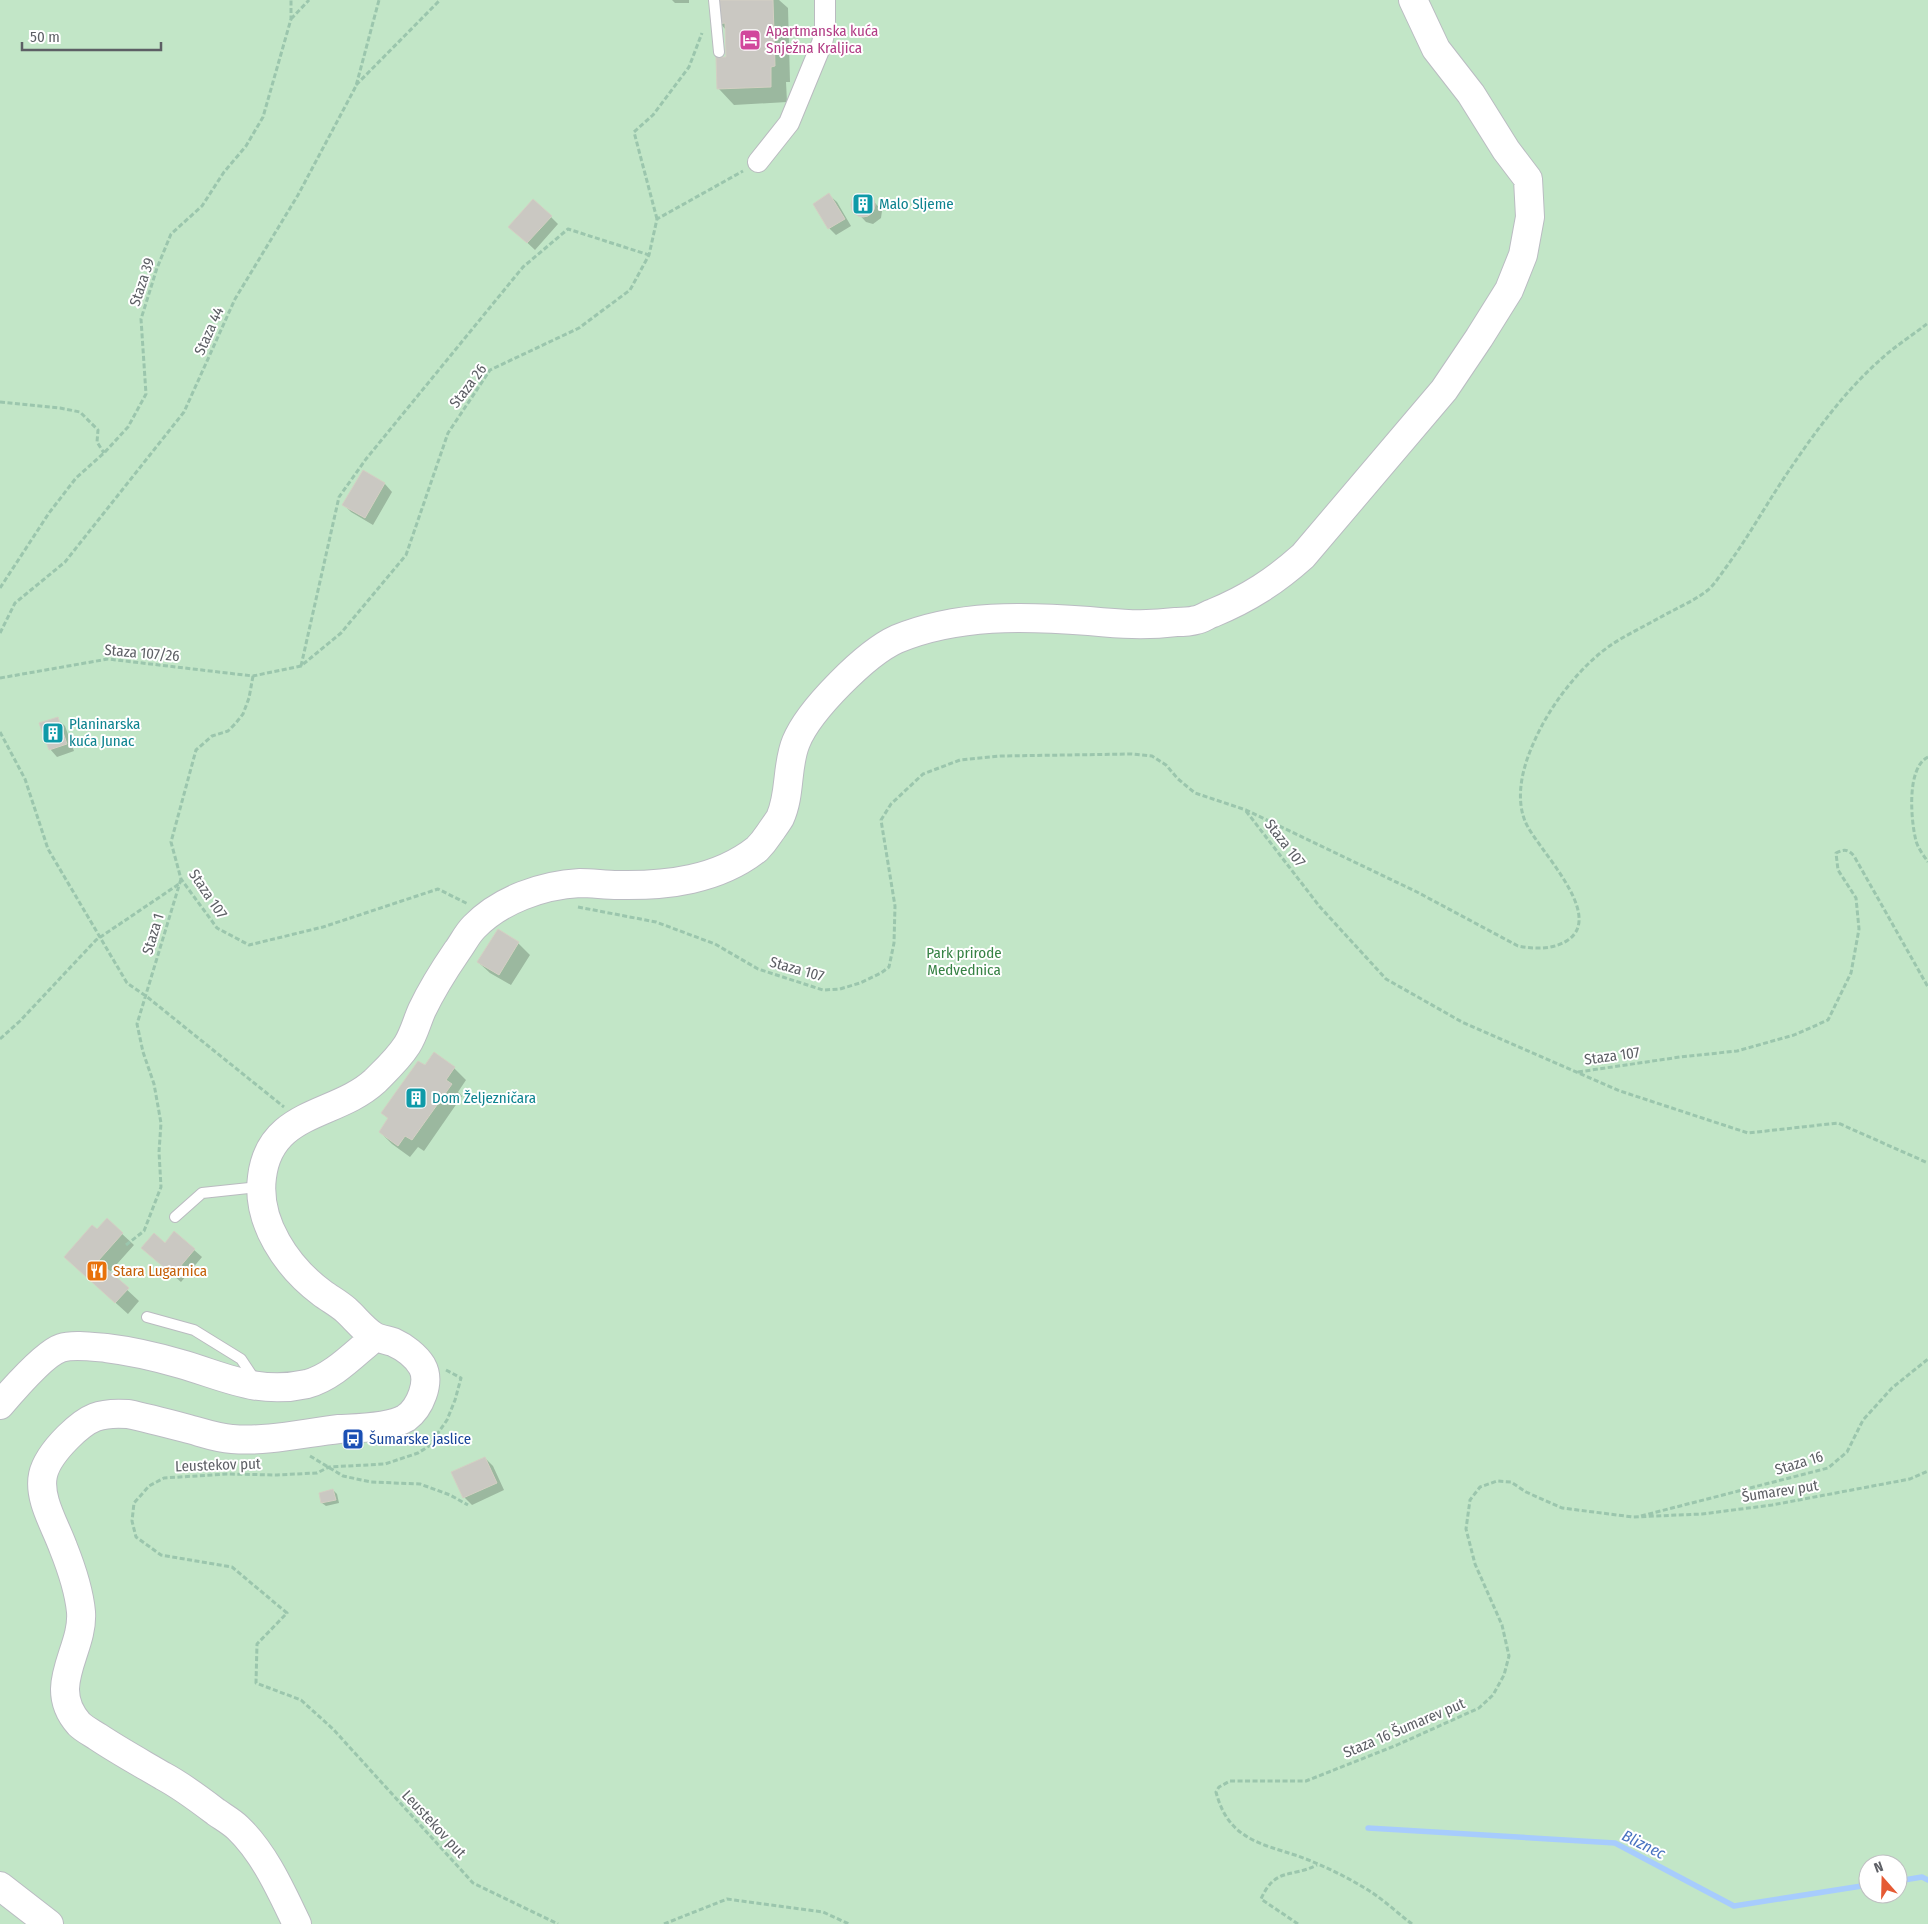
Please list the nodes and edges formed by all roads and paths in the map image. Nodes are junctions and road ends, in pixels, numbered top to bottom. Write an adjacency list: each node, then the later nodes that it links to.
1 (291, 0): 9 (path, Staza 39)
2 (309, 0): 9 (path)
3 (379, 0): 11 (path, Staza 44)
4 (440, 0): 11 (path)
5 (714, 0): 8 (lane)
6 (825, 0): 12 (street)
7 (1413, 0): 30 (main road)
8 (716, 16): 10 (lane); 13 (path)
9 (291, 19): 17 (path, Staza 39)
10 (719, 52)
11 (356, 86): 19 (path, Staza 44)
12 (758, 162): 13 (path)
13 (657, 219): 14 (path, Staza 26)
14 (649, 255): 20 (path, Staza 26); 20 (path)
15 (1928, 323): 25 (path)
16 (0, 402): 17 (path)
17 (104, 453): 18 (path, Staza 39)
18 (0, 588)
19 (0, 633)
20 (300, 666): 21 (path, Staza 26)
21 (253, 676): 22 (path, Staza 107/26); 27 (path, Staza 107)
22 (0, 678)
23 (0, 732): 31 (path)
24 (1928, 757): 26 (path)
25 (1246, 810): 29 (path, Staza 107); 35 (path, Staza 107)
26 (1928, 862)
27 (181, 879): 28 (path, Staza 1); 30 (path, Staza 107)
28 (180, 884): 31 (path); 33 (path, Staza 1)
29 (577, 907)
30 (483, 919): 36 (main road)
31 (100, 937): 33 (path); 34 (path)
32 (1928, 987): 35 (path, Staza 107)
33 (146, 996): 36 (path); 40 (path, Staza 1)
34 (0, 1039)
35 (1578, 1072): 37 (path)
36 (300, 1120): 38 (main road)
37 (1928, 1163)
38 (261, 1187): 39 (lane); 42 (main road)
39 (175, 1217)
40 (126, 1245)
41 (147, 1317): 45 (lane)
42 (375, 1337): 44 (main road); 45 (main road)
43 (1928, 1359): 51 (path, Staza 16)
44 (427, 1378): 47 (main road); 48 (path, Leustekov put)
45 (260, 1386): 46 (main road)
46 (0, 1405)
47 (288, 1436): 48 (path); 55 (main road)
48 (329, 1467): 50 (path); 56 (path, Leustekov put)
49 (1928, 1471): 51 (path, Šumarev put)
50 (468, 1505)
51 (1633, 1518): 52 (path, Staza 16 Šumarev put)
52 (1318, 1865): 59 (path); 60 (path, Staza 16 Šumarev put)
53 (0, 1886): 54 (main road)
54 (48, 1924)
55 (297, 1924)
56 (558, 1924)
57 (664, 1924): 58 (path)
58 (849, 1924)
59 (1298, 1924)
60 (1412, 1924)

